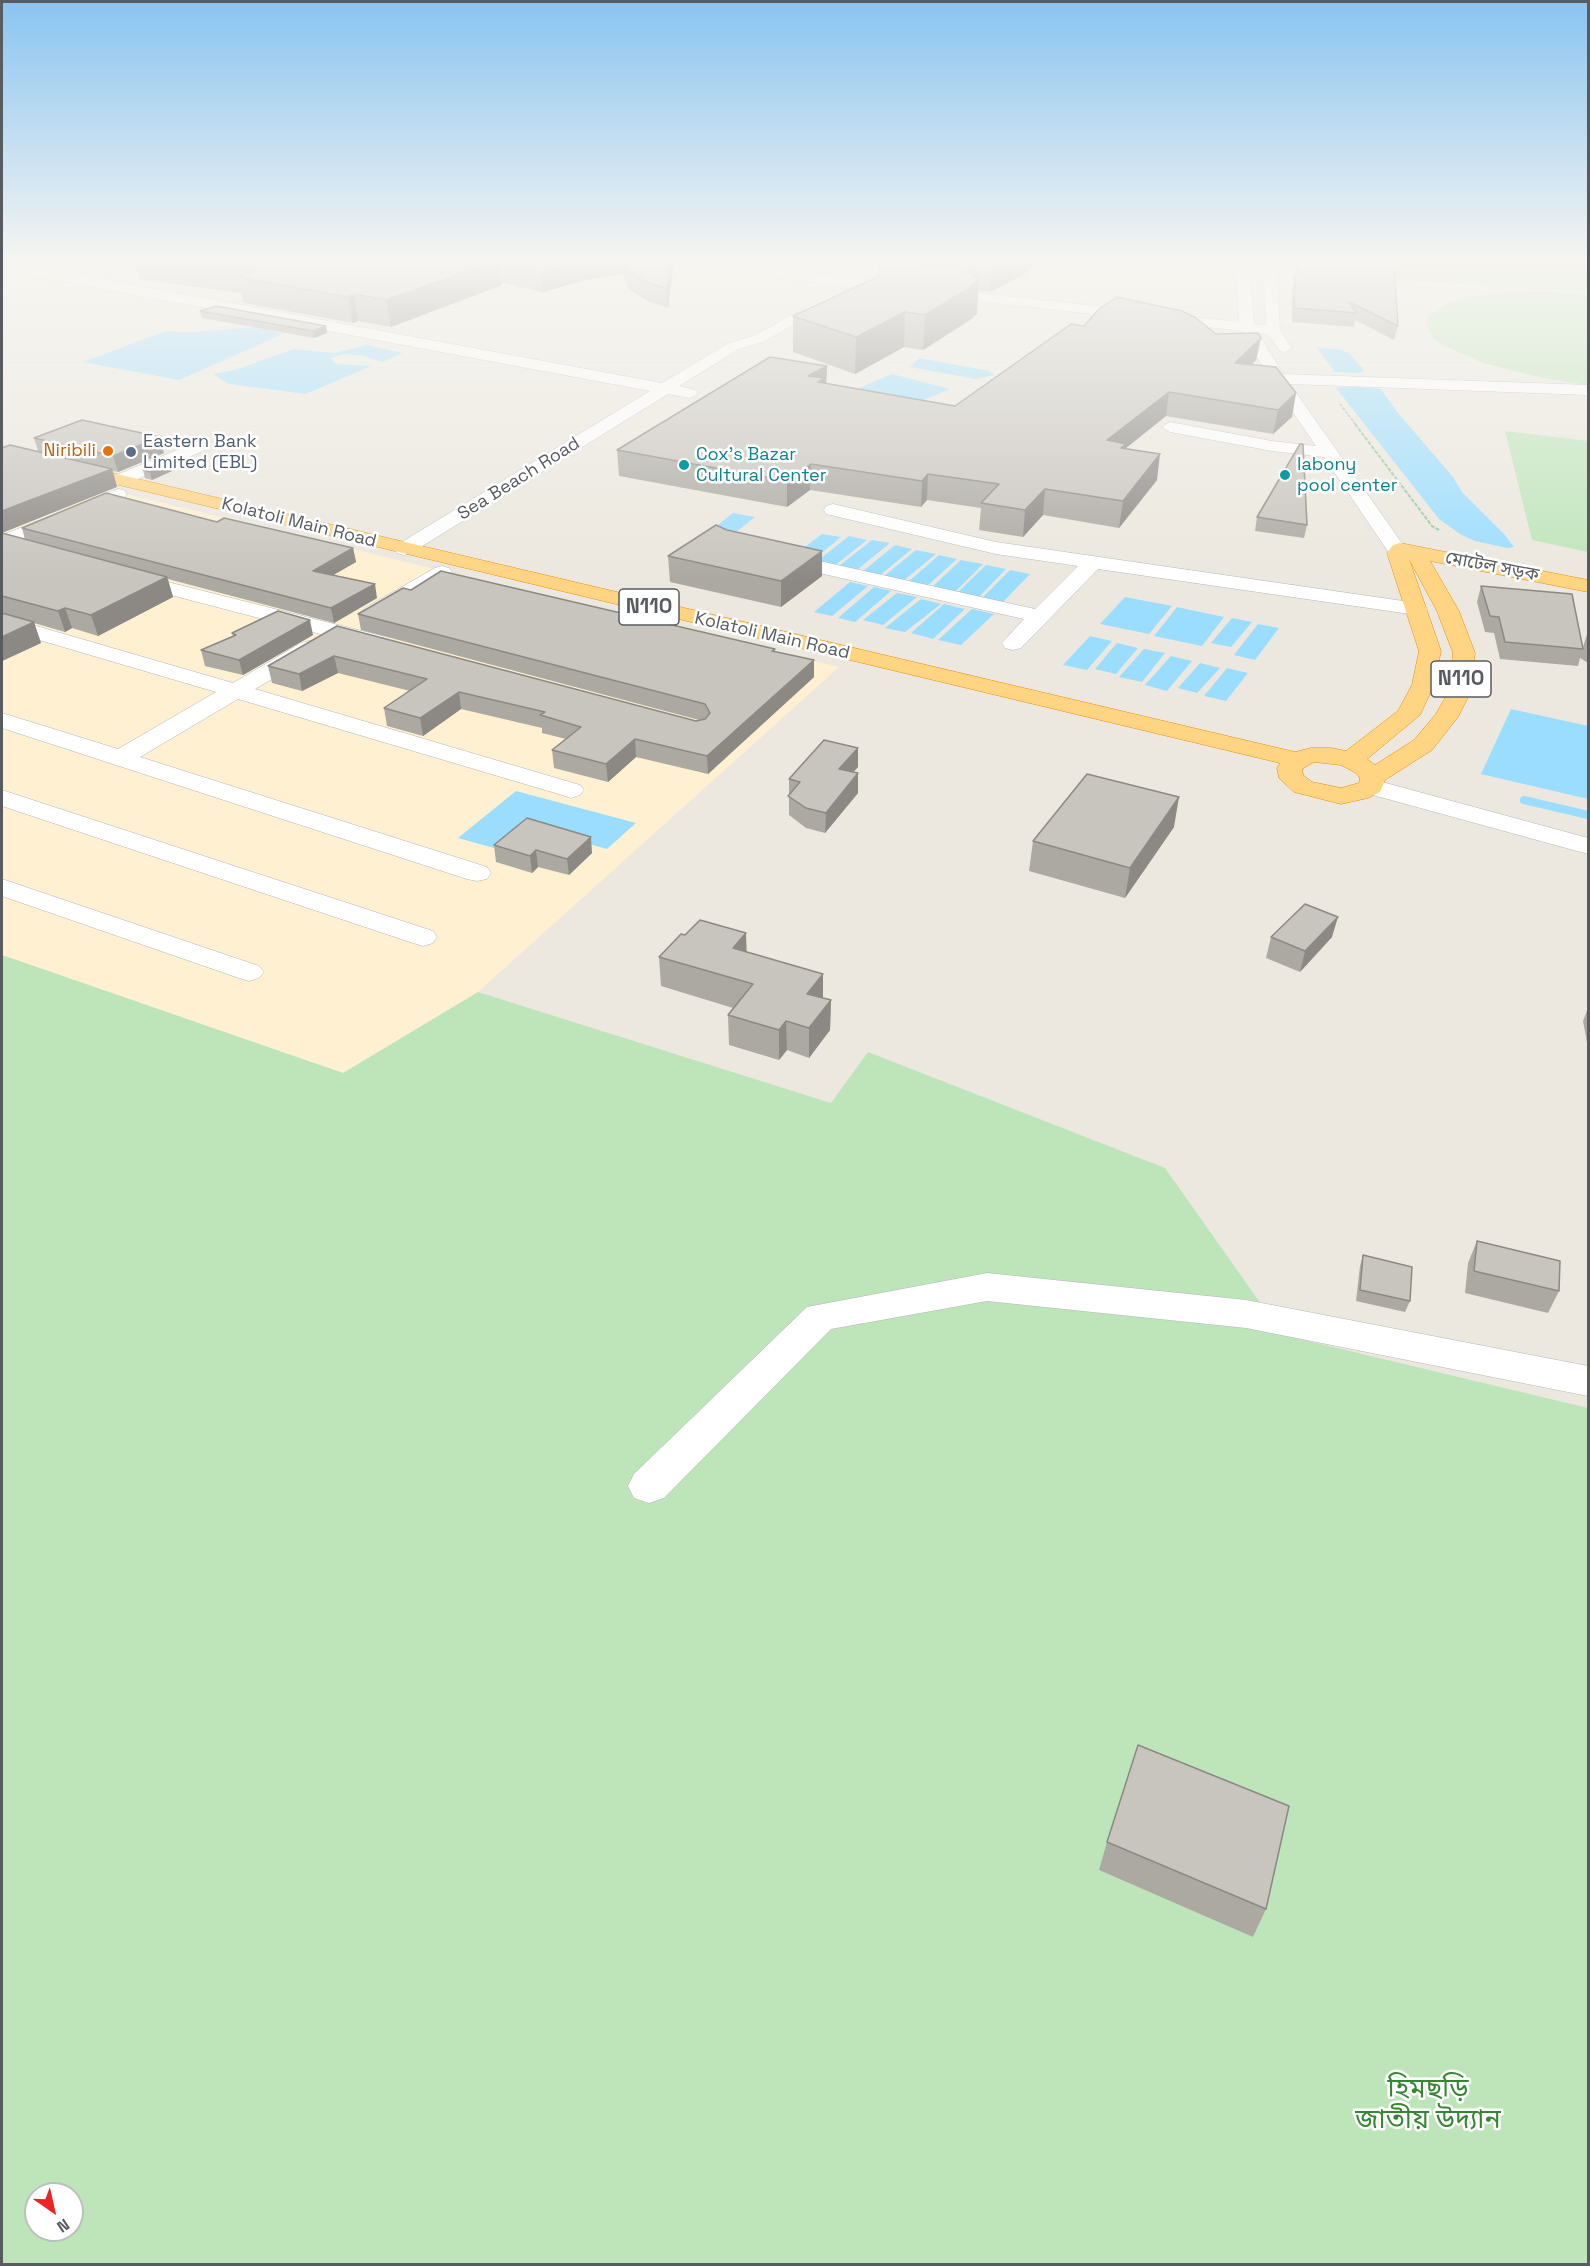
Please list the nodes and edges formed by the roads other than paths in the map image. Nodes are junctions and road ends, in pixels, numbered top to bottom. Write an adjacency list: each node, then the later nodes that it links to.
1 (556, 369): 8 (street)
2 (696, 369): 8 (street, Sea Beach Road)
3 (729, 369): 10 (street)
4 (1272, 369): 6 (street)
5 (1305, 369): 7 (street)
6 (1278, 379): 7 (street); 16 (street)
7 (1314, 380): 9 (street); 11 (street)
8 (663, 389): 10 (street); 17 (street, Sea Beach Road)
9 (1588, 390)
10 (689, 393): 12 (street)
11 (1320, 399)
12 (669, 406)
13 (1170, 427): 16 (street)
14 (199, 446): 20 (street)
15 (2, 452): 20 (highway, Kolatoli Main Road / N110)
16 (1331, 453): 26 (street)
17 (552, 459): 18 (street); 25 (street, Sea Beach Road)
18 (580, 464)
19 (2, 466): 20 (highway, Kolatoli Main Road / N110)
20 (119, 487): 23 (street); 25 (highway, Kolatoli Main Road / N110); 30 (highway, Kolatoli Main Road / N110)
21 (833, 510): 29 (street)
22 (1400, 522): 26 (street)
23 (6, 538): 27 (street)
24 (452, 544): 30 (street, Sea Beach Road)
25 (404, 549): 30 (highway, Kolatoli Main Road / N110)
26 (1405, 550): 32 (highway, মোটেল সড়ক); 33 (highway, N110); 44 (highway, N110)
27 (36, 552)
28 (762, 554): 34 (street)
29 (1093, 562): 33 (street); 34 (street)
30 (437, 564): 36 (street, Sea Beach Road); 43 (highway, Kolatoli Main Road / N110)
31 (104, 572): 36 (street)
32 (1588, 586)
33 (1417, 609): 42 (highway, N110)
34 (1038, 615): 37 (street)
35 (2, 622): 39 (street)
36 (338, 631): 38 (street); 39 (street, Sea Beach Road)
37 (1013, 643)
38 (394, 646)
39 (232, 692): 41 (street, Sea Beach Road); 45 (street)
40 (2, 720): 41 (street)
41 (118, 759): 48 (street)
42 (1350, 760): 43 (highway); 44 (highway)
43 (1294, 769): 44 (highway)
44 (1372, 782): 47 (street)
45 (571, 790)
46 (2, 798): 50 (street)
47 (1588, 846)
48 (477, 873)
49 (2, 887): 51 (street)
50 (423, 937)
51 (249, 972)
52 (1588, 1381): 53 (street)
53 (649, 1486)

